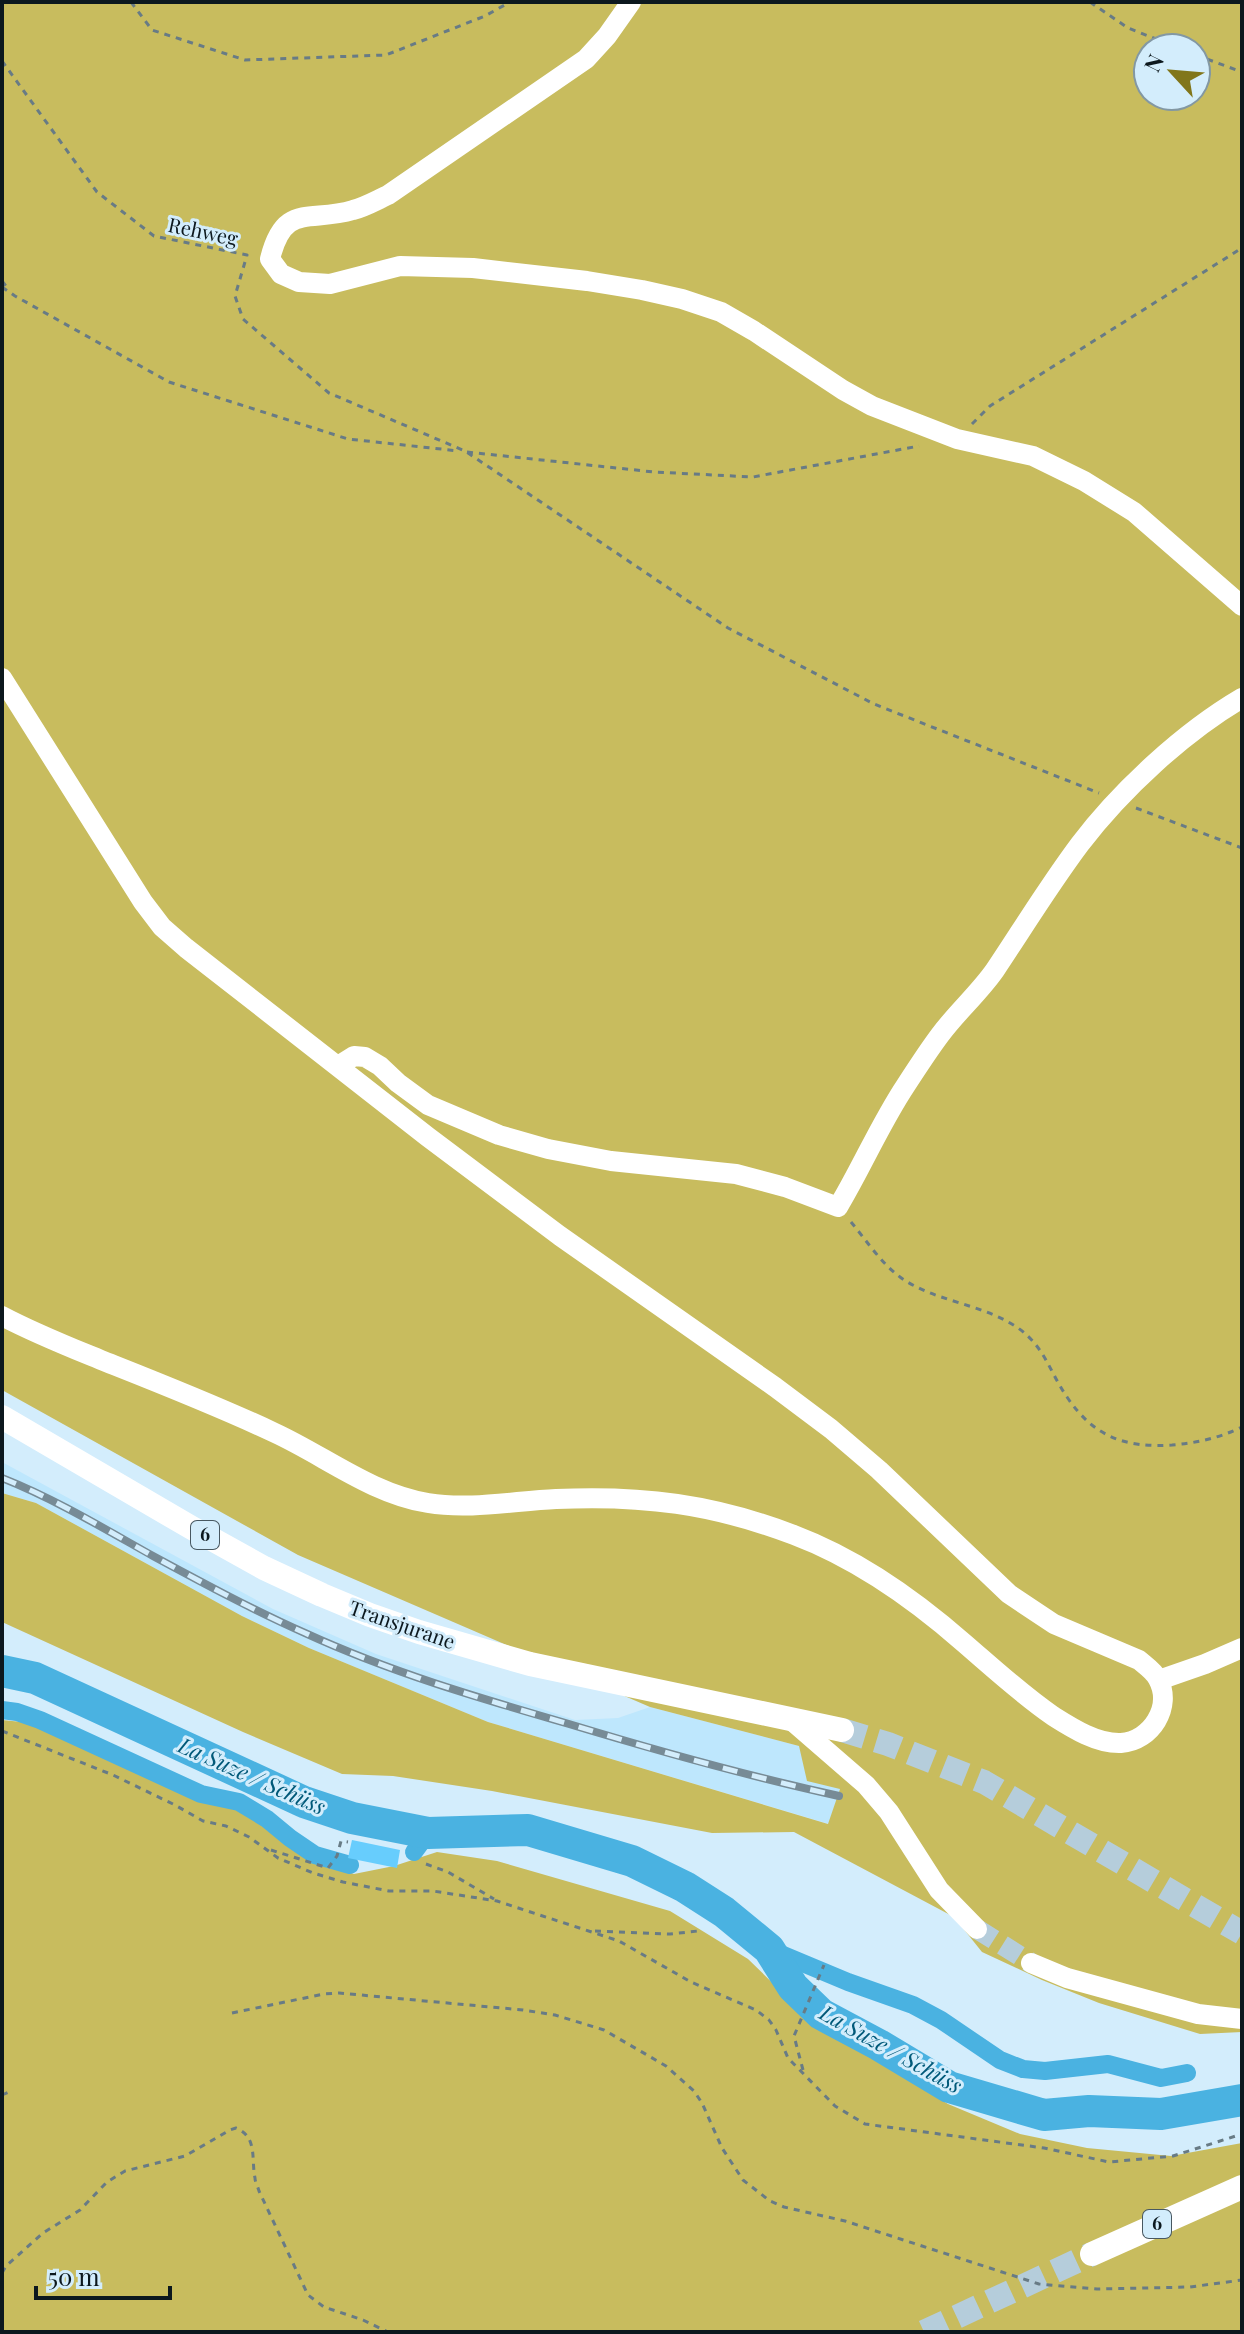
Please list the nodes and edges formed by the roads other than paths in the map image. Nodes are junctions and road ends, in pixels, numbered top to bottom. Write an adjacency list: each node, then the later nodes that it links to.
1 (631, 2): 2 (street)
2 (1242, 606)
3 (2, 678): 5 (street)
4 (1242, 698): 5 (street)
5 (338, 1066): 9 (street)
6 (2, 1316): 9 (street)
7 (2, 1417): 10 (main road, Transjurane / 6)
8 (1242, 1648): 9 (street)
9 (1159, 1680)
10 (791, 1720): 11 (main road, Transjurane / 6); 12 (street)
11 (842, 1730)
12 (977, 1929)
13 (1031, 1963): 14 (street)
14 (1242, 2019)
15 (1242, 2187): 16 (main road, 6)
16 (1092, 2254)

